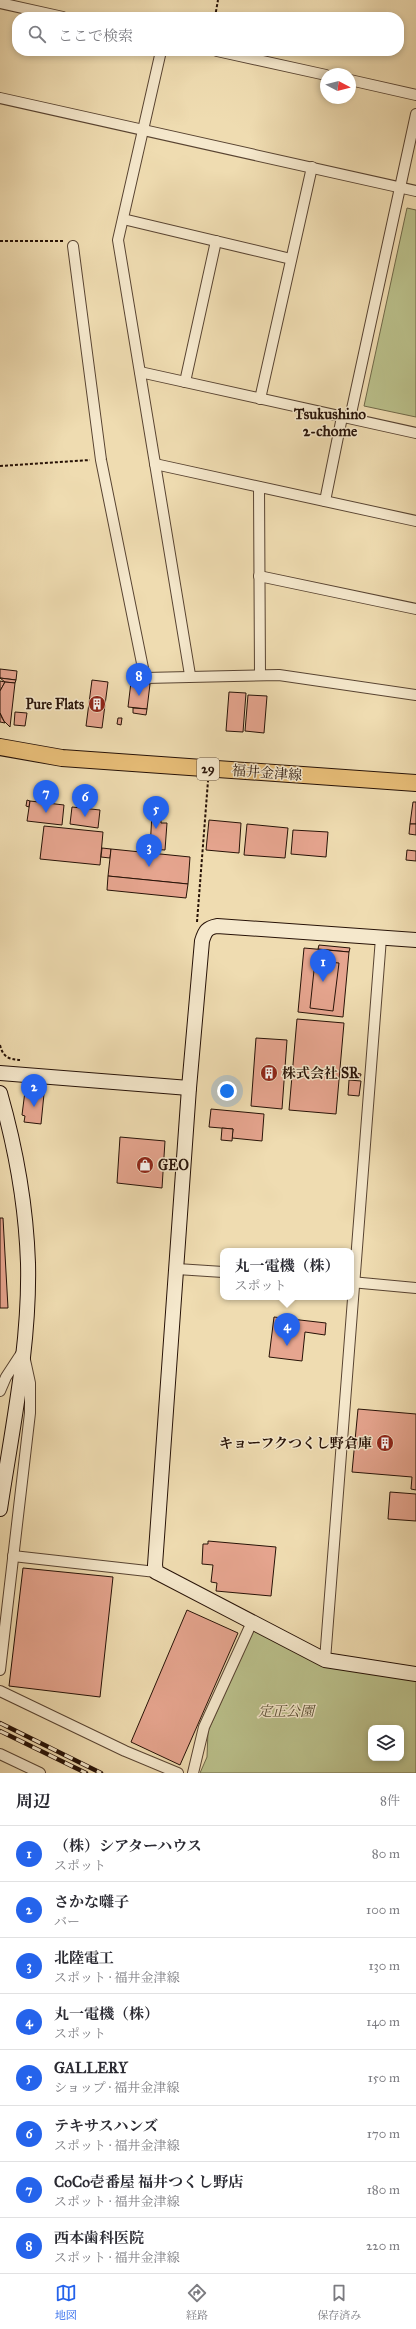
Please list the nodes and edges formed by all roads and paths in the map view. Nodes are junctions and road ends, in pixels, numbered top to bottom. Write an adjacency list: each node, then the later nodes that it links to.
1 (218, 0): 4 (path)
2 (0, 3): 3 (street)
3 (40, 12)
4 (216, 12)
5 (160, 56): 12 (street)
6 (239, 56): 7 (street)
7 (320, 74)
8 (356, 81): 9 (street)
9 (416, 94)
10 (0, 98): 12 (street)
11 (416, 114): 14 (street)
12 (143, 130): 13 (street); 16 (street)
13 (312, 167): 14 (street); 20 (street)
14 (400, 187): 15 (street); 24 (street)
15 (416, 191)
16 (122, 219): 18 (street); 21 (street)
17 (0, 241): 19 (path)
18 (216, 241): 20 (street); 22 (street)
19 (73, 246): 26 (street)
20 (291, 259): 23 (street)
21 (140, 372): 22 (street); 27 (street)
22 (186, 382): 23 (street)
23 (260, 398): 24 (street)
24 (346, 418): 25 (street); 30 (street)
25 (416, 433)
26 (101, 460): 28 (path); 34 (street)
27 (155, 464): 29 (street); 34 (street)
28 (0, 466)
29 (259, 487): 30 (street); 32 (street)
30 (325, 501): 31 (street)
31 (416, 521)
32 (259, 576): 33 (street); 35 (street)
33 (416, 609)
34 (190, 675): 35 (street)
35 (260, 675): 36 (street)
36 (416, 695)
37 (0, 747): 39 (main road, 福井金津線 / 29)
38 (208, 777): 40 (path)
39 (416, 783)
40 (197, 924)
41 (381, 938): 42 (street); 46 (street); 49 (street)
42 (416, 940)
43 (0, 1045): 44 (path)
44 (24, 1060)
45 (0, 1073): 46 (street)
46 (188, 1088): 48 (street)
47 (0, 1093): 54 (street)
48 (177, 1269): 50 (street); 58 (street)
49 (354, 1271)
50 (220, 1272)
51 (354, 1283): 52 (street)
52 (416, 1288)
53 (352, 1300): 60 (street)
54 (23, 1351): 55 (street); 56 (street); 57 (street)
55 (0, 1391)
56 (0, 1510)
57 (13, 1556): 58 (street); 61 (street)
58 (156, 1572): 59 (street)
59 (252, 1622): 60 (street); 67 (street)
60 (325, 1660): 62 (street)
61 (0, 1670)
62 (416, 1674)
63 (0, 1691): 66 (street)
64 (0, 1754): 65 (street)
65 (40, 1773)
66 (178, 1773)
67 (193, 1773)

